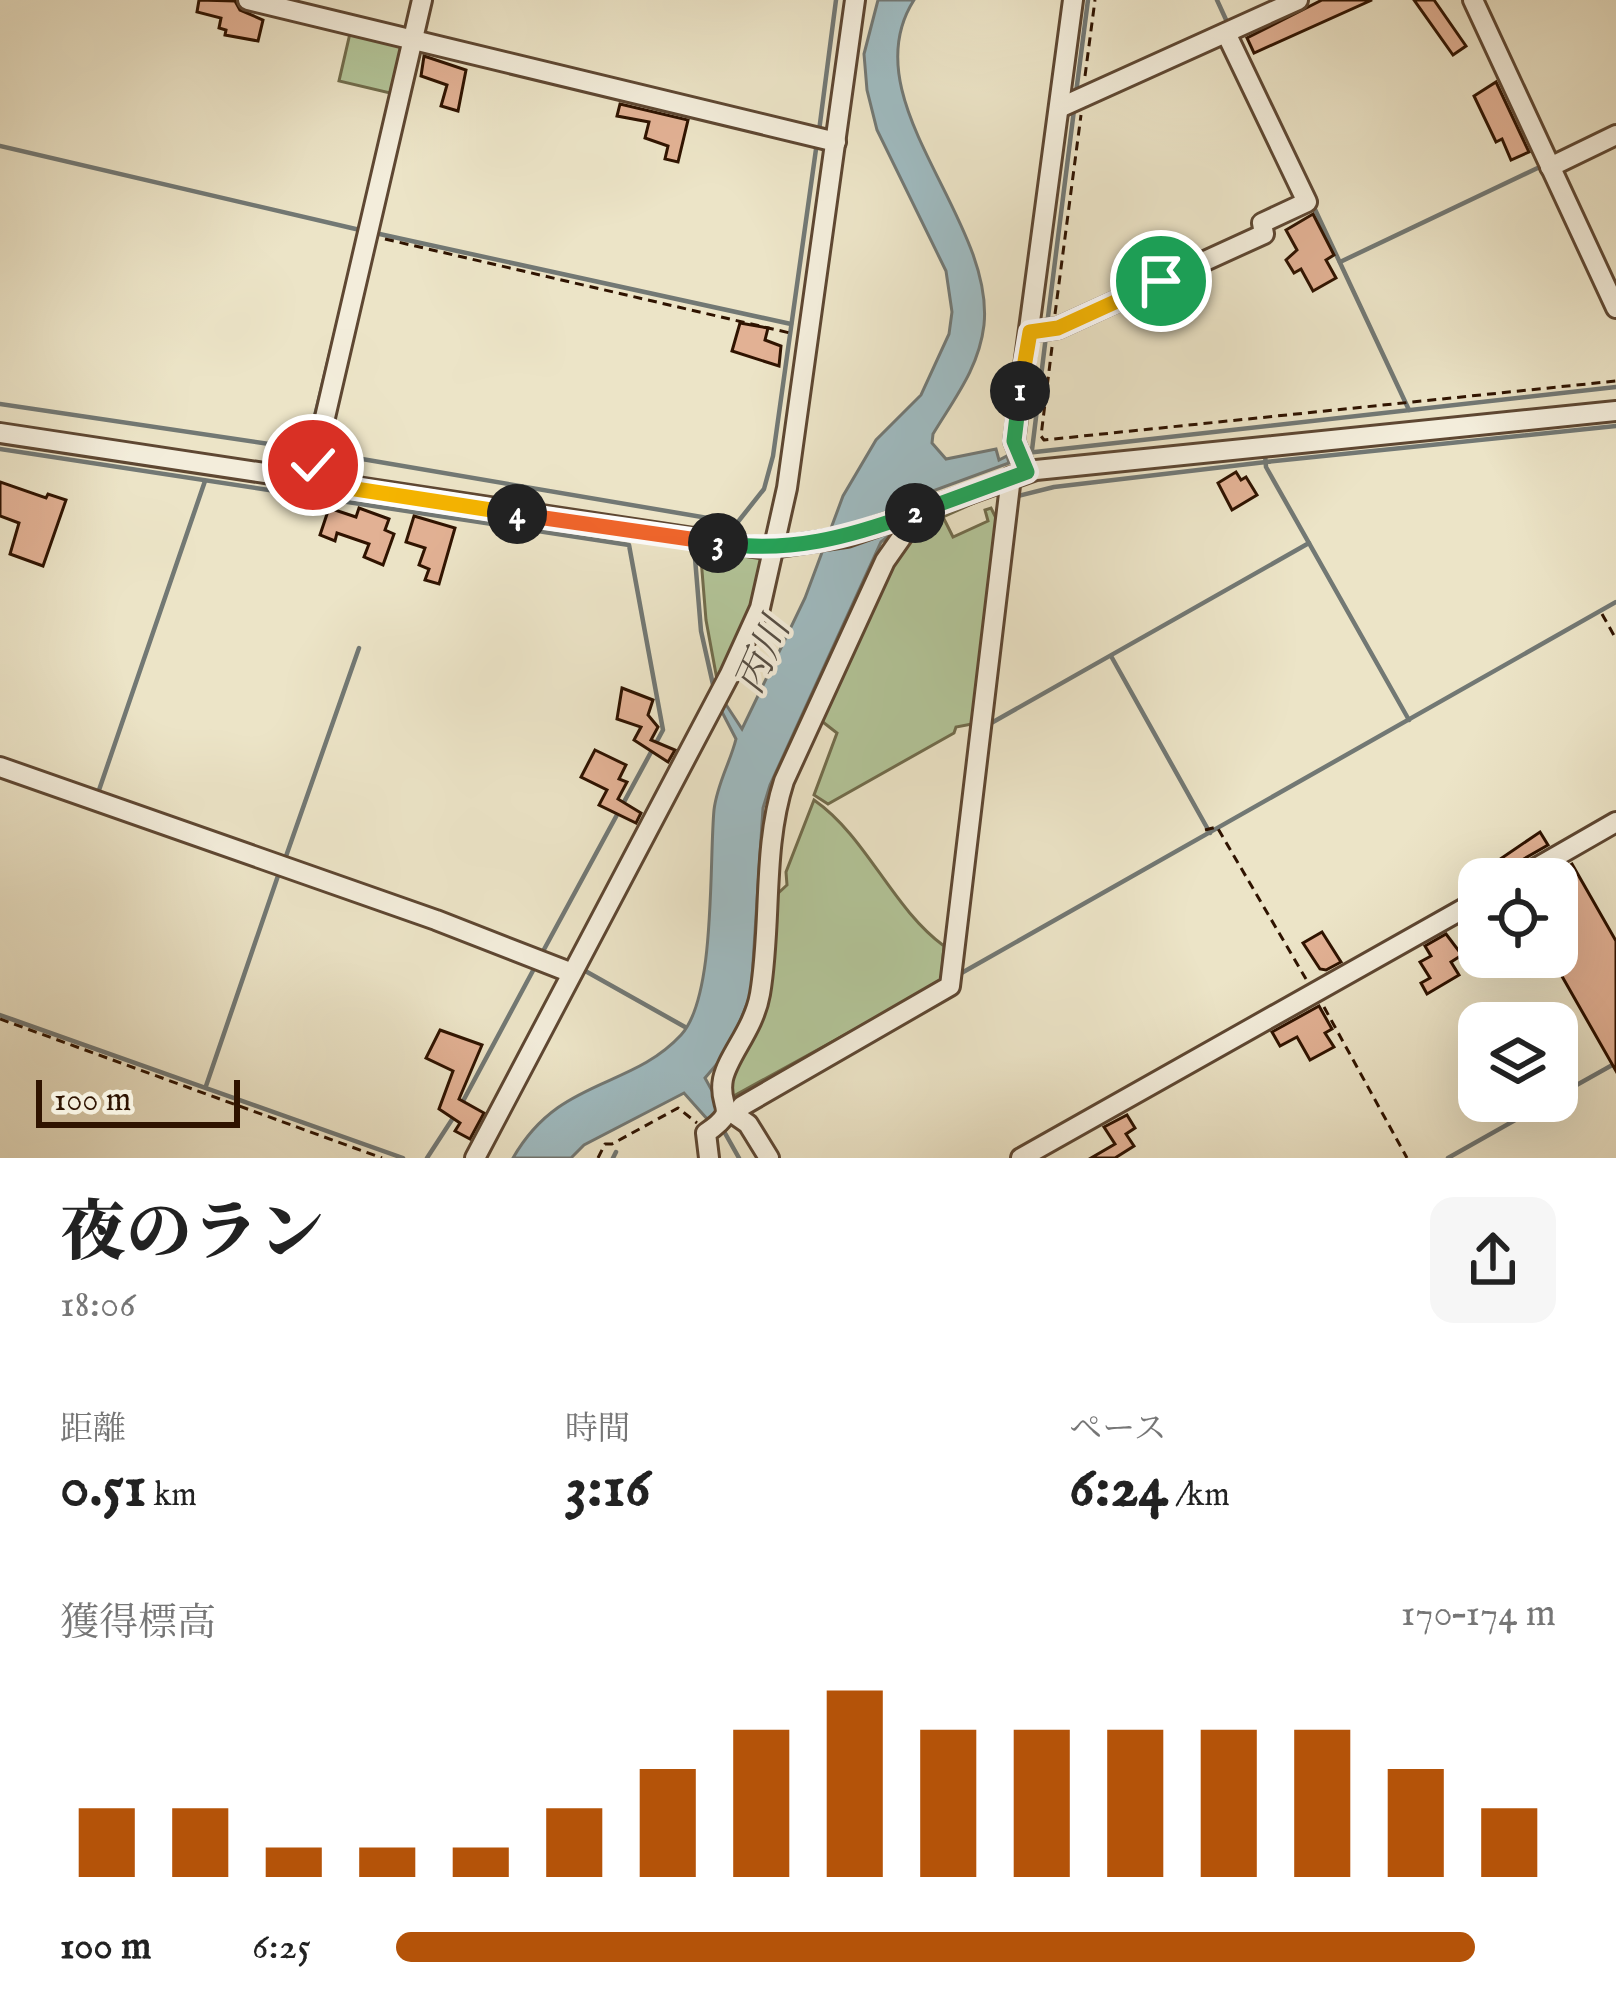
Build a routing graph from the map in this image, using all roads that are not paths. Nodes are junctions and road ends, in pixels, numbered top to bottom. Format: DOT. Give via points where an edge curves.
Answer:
graph roads {
  1 [pos="248,0"];
  2 [pos="422,0"];
  3 [pos="855,0"];
  4 [pos="1073,0"];
  5 [pos="1298,0"];
  6 [pos="1473,0"];
  7 [pos="1230,32"];
  8 [pos="410,37"];
  9 [pos="1076,99"];
  10 [pos="1616,136"];
  11 [pos="825,139"];
  12 [pos="1548,164"];
  13 [pos="1616,308"];
  14 [pos="1046,328"];
  15 [pos="1616,411"];
  16 [pos="1,440"];
  17 [pos="1016,476"];
  18 [pos="310,482"];
  19 [pos="914,513"];
  20 [pos="779,547"];
  21 [pos="0,767"];
  22 [pos="1616,823"];
  23 [pos="1554,858"];
  24 [pos="1458,911"];
  25 [pos="574,969"];
  26 [pos="728,1114"];
  27 [pos="476,1158"];
  28 [pos="709,1158"];
  29 [pos="769,1158"];
  30 [pos="1021,1158"];
  1 -- 8 [label="street"];
  2 -- 8 [label="street"];
  3 -- 11 [label="street"];
  4 -- 9 [label="street"];
  5 -- 7 [label="street"];
  6 -- 12 [label="street"];
  7 -- 9 [label="street"];
  7 -- 14 [label="street" via="1307,202 1264,234"];
  8 -- 11 [label="street"];
  8 -- 18 [label="street"];
  9 -- 14 [label="street"];
  10 -- 12 [label="street"];
  11 -- 20 [label="street"];
  12 -- 13 [label="street"];
  14 -- 17 [label="street"];
  15 -- 17 [label="street"];
  16 -- 18 [label="street"];
  17 -- 19 [label="street"];
  17 -- 26 [label="street" via="951,980"];
  18 -- 20 [label="street"];
  19 -- 20 [label="street" via="847,537"];
  19 -- 26 [label="street" via="784,781 760,997 724,1075"];
  20 -- 25 [label="street" via="752,633"];
  21 -- 25 [label="street"];
  22 -- 23 [label="street"];
  24 -- 30 [label="street"];
  25 -- 27 [label="street"];
  26 -- 28 [label="street"];
  26 -- 29 [label="street" via="748,1124"];
}
